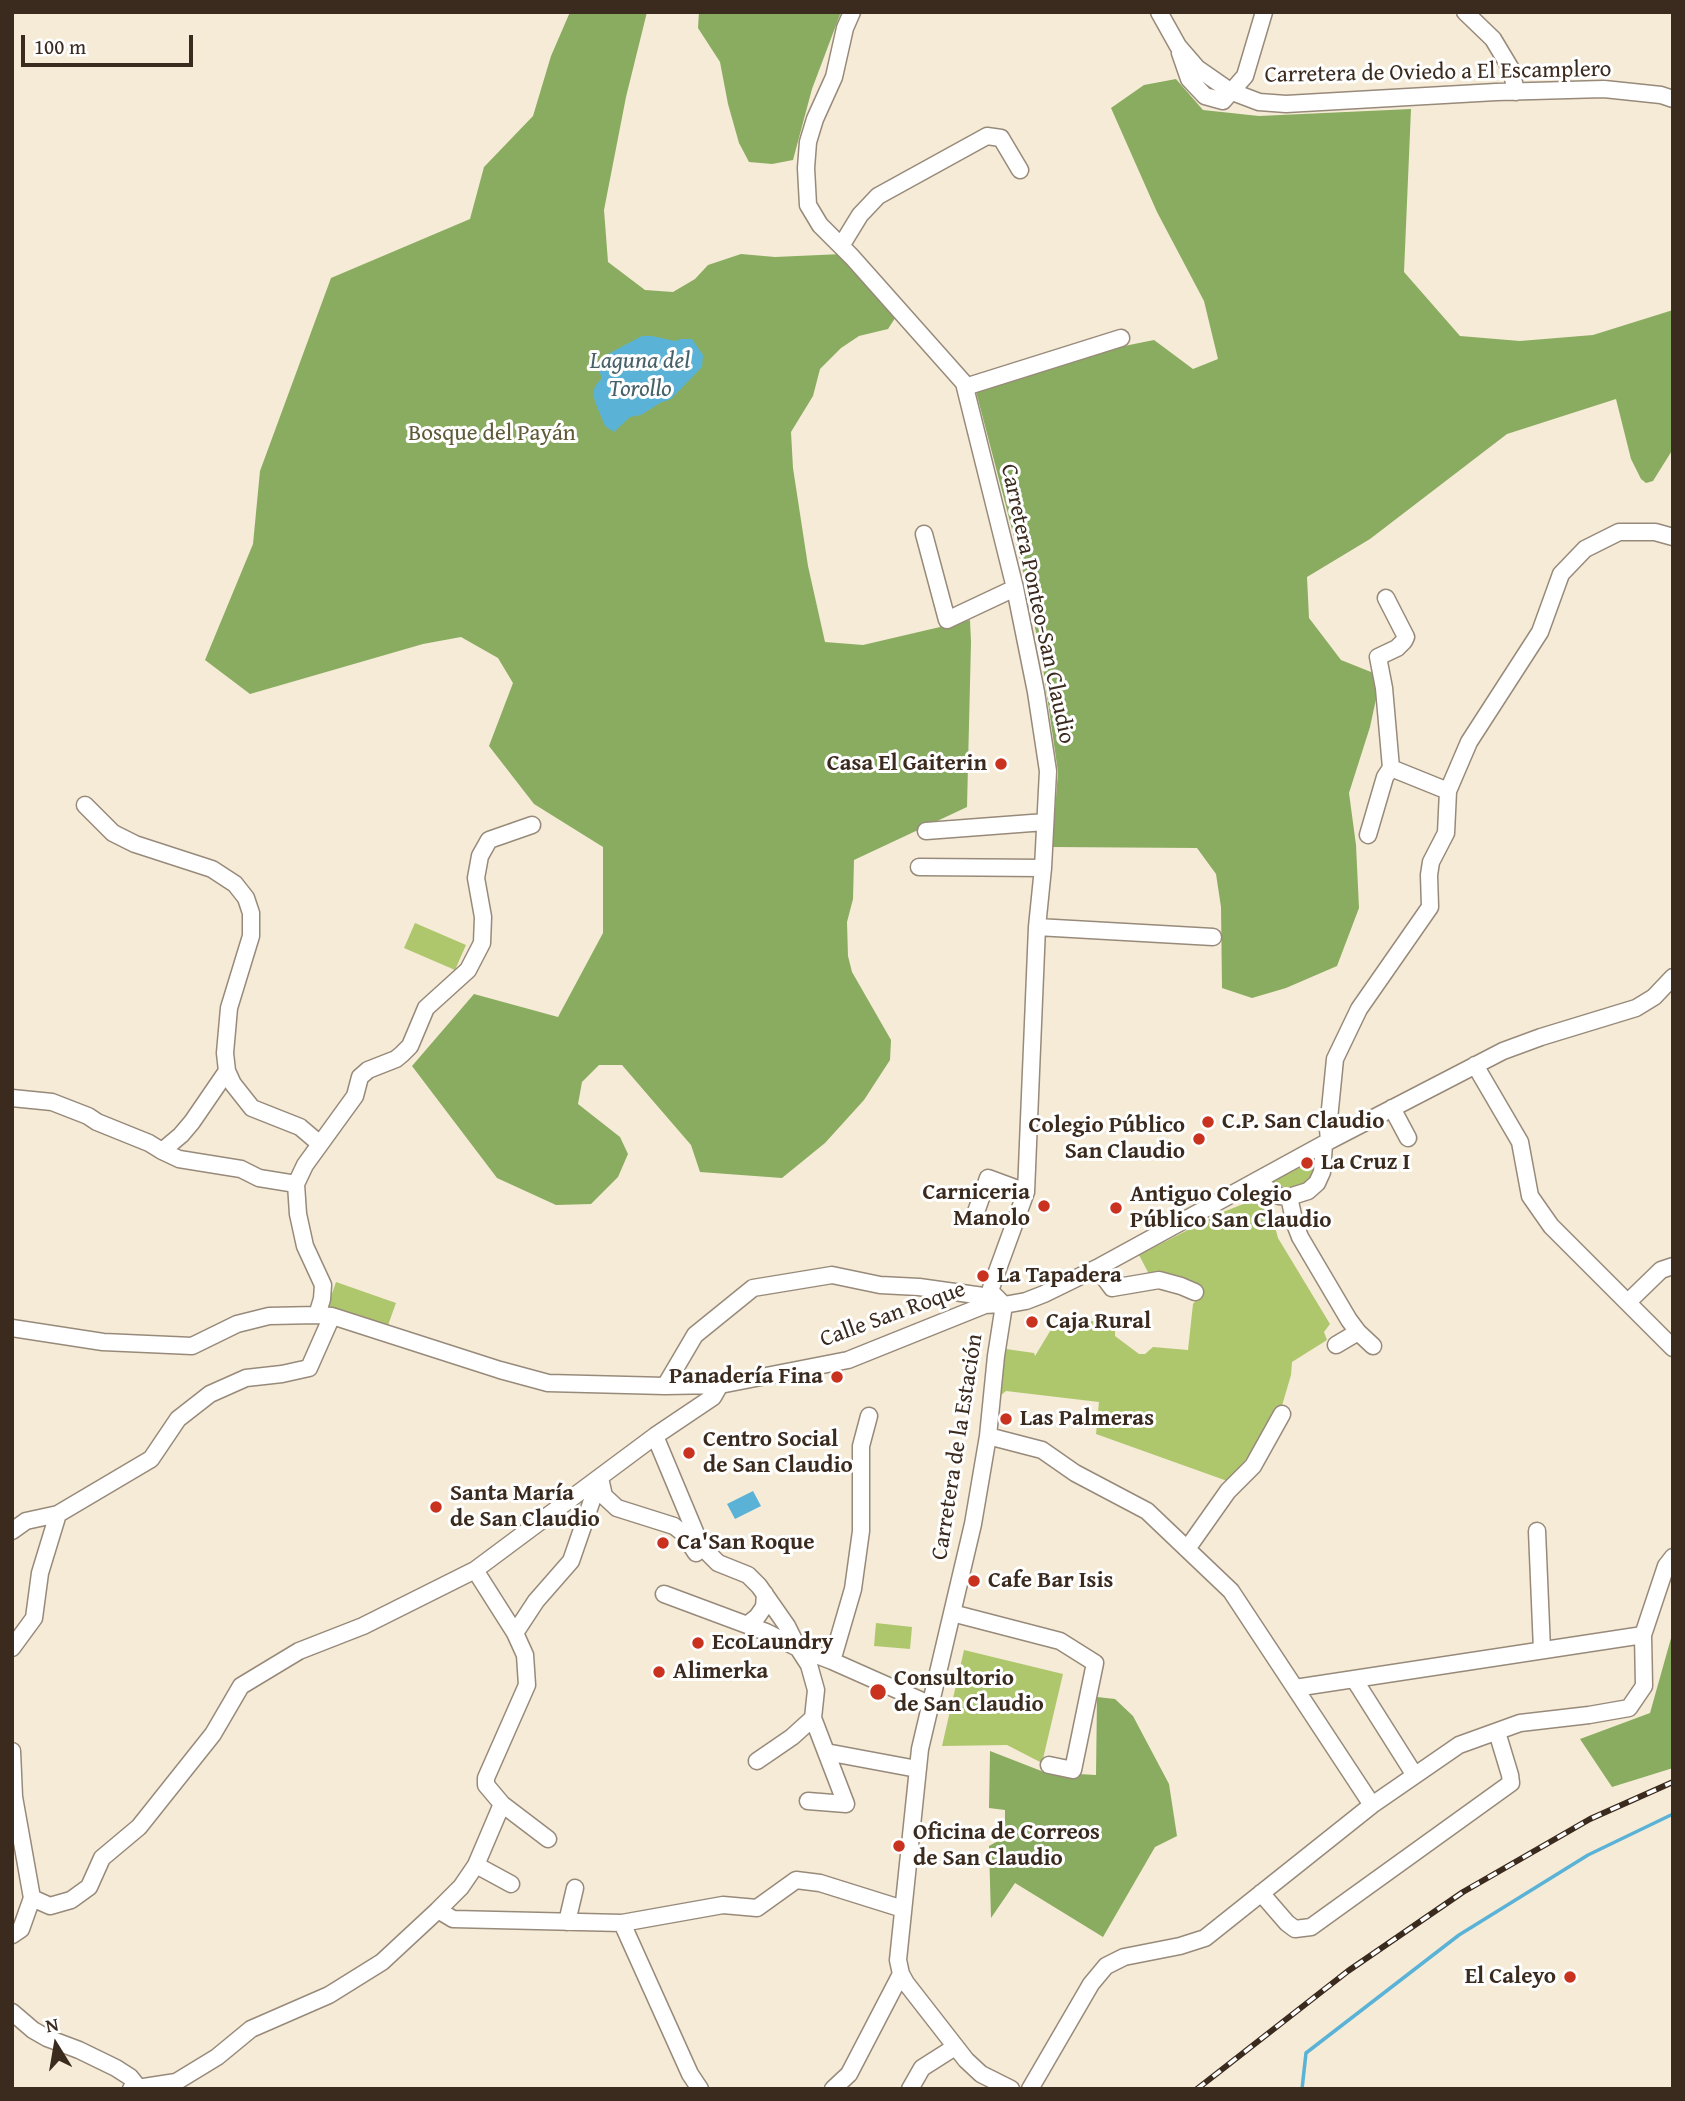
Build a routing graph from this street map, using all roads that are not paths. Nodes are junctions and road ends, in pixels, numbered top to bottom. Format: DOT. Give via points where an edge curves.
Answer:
graph roads {
  1 [pos="852,12"];
  2 [pos="1159,12"];
  3 [pos="1264,12"];
  4 [pos="1465,12"];
  5 [pos="1230,92"];
  6 [pos="1516,92"];
  7 [pos="1673,99"];
  8 [pos="1020,170"];
  9 [pos="841,246"];
  10 [pos="1121,338"];
  11 [pos="965,387"];
  12 [pos="924,534"];
  13 [pos="1673,537"];
  14 [pos="1015,588"];
  15 [pos="1387,598"];
  16 [pos="1391,768"];
  17 [pos="1448,791"];
  18 [pos="85,805"];
  19 [pos="1045,822"];
  20 [pos="532,825"];
  21 [pos="926,831"];
  22 [pos="1368,835"];
  23 [pos="919,867"];
  24 [pos="1043,868"];
  25 [pos="1037,927"];
  26 [pos="1213,937"];
  27 [pos="1673,977"];
  28 [pos="1475,1065"];
  29 [pos="227,1071"];
  30 [pos="12,1098"];
  31 [pos="1392,1108"];
  32 [pos="1408,1138"];
  33 [pos="1326,1143"];
  34 [pos="320,1144"];
  35 [pos="162,1151"];
  36 [pos="1258,1182"];
  37 [pos="296,1184"];
  38 [pos="1026,1192"];
  39 [pos="1289,1197"];
  40 [pos="976,1212"];
  41 [pos="1673,1266"];
  42 [pos="1097,1268"];
  43 [pos="1195,1292"];
  44 [pos="1628,1302"];
  45 [pos="1002,1304"];
  46 [pos="324,1315"];
  47 [pos="12,1328"];
  48 [pos="1358,1332"];
  49 [pos="1336,1345"];
  50 [pos="1373,1346"];
  51 [pos="1673,1348"];
  52 [pos="720,1385"];
  53 [pos="666,1386"];
  54 [pos="1282,1414"];
  55 [pos="869,1416"];
  56 [pos="654,1436"];
  57 [pos="988,1436"];
  58 [pos="600,1477"];
  59 [pos="58,1514"];
  60 [pos="12,1531"];
  61 [pos="1537,1531"];
  62 [pos="1187,1549"];
  63 [pos="1673,1557"];
  64 [pos="718,1563"];
  65 [pos="475,1570"];
  66 [pos="664,1594"];
  67 [pos="765,1594"];
  68 [pos="952,1613"];
  69 [pos="782,1618"];
  70 [pos="747,1625"];
  71 [pos="766,1632"];
  72 [pos="515,1633"];
  73 [pos="1643,1636"];
  74 [pos="12,1648"];
  75 [pos="798,1648"];
  76 [pos="1542,1650"];
  77 [pos="832,1661"];
  78 [pos="1354,1679"];
  79 [pos="1295,1688"];
  80 [pos="929,1704"];
  81 [pos="813,1718"];
  82 [pos="1497,1731"];
  83 [pos="12,1751"];
  84 [pos="826,1752"];
  85 [pos="757,1761"];
  86 [pos="1049,1765"];
  87 [pos="917,1769"];
  88 [pos="1414,1774"];
  89 [pos="13,1797"];
  90 [pos="808,1801"];
  91 [pos="502,1804"];
  92 [pos="1371,1805"];
  93 [pos="548,1839"];
  94 [pos="476,1865"];
  95 [pos="511,1884"];
  96 [pos="575,1888"];
  97 [pos="1261,1893"];
  98 [pos="32,1898"];
  99 [pos="902,1909"];
  100 [pos="438,1910"];
  101 [pos="567,1922"];
  102 [pos="622,1923"];
  103 [pos="17,1932"];
  104 [pos="12,1947"];
  105 [pos="901,1974"];
  106 [pos="12,2012"];
  107 [pos="955,2047"];
  108 [pos="135,2088"];
  109 [pos="700,2089"];
  110 [pos="833,2089"];
  111 [pos="910,2089"];
  112 [pos="1011,2089"];
  113 [pos="1030,2089"];
  1 -- 9 [label="street, Carretera Ponteo-San Claudio" via="834,77 808,142 806,168 808,205"];
  2 -- 5 [label="street, Carretera de Oviedo a El Escamplero" via="1196,68"];
  3 -- 5 [label="street" via="1245,76"];
  4 -- 6 [label="street" via="1493,39 1511,69"];
  5 -- 6 [label="street, Carretera de Oviedo a El Escamplero" via="1259,102 1286,104"];
  6 -- 7 [label="street, Carretera de Oviedo a El Escamplero" via="1604,89"];
  8 -- 9 [label="street" via="1001,138 987,136 878,196"];
  9 -- 11 [label="street, Carretera Ponteo-San Claudio"];
  10 -- 11 [label="street"];
  11 -- 14 [label="street, Carretera Ponteo-San Claudio"];
  12 -- 14 [label="street" via="947,620"];
  13 -- 17 [label="street" via="1654,532 1619,533 1585,549 1562,574 1539,632 1469,742"];
  14 -- 19 [label="street, Carretera Ponteo-San Claudio" via="1048,771"];
  15 -- 16 [label="street" via="1406,637 1397,649 1378,657"];
  16 -- 17 [label="street"];
  16 -- 22 [label="street"];
  17 -- 33 [label="street" via="1446,833 1429,875 1430,907 1359,1009 1335,1059"];
  18 -- 29 [label="street" via="113,833 212,869 235,884 246,898 251,936 229,1008"];
  19 -- 21 [label="street"];
  19 -- 24 [label="street, Carretera Ponteo-San Claudio"];
  20 -- 34 [label="street" via="489,840 476,878 482,943 468,970 426,1007 402,1054 360,1077 355,1096"];
  23 -- 24 [label="street"];
  24 -- 25 [label="street, Carretera Ponteo-San Claudio"];
  25 -- 26 [label="street"];
  25 -- 38 [label="street, Carretera Ponteo-San Claudio"];
  27 -- 28 [label="street, Calle San Roque" via="1636,1008 1541,1037"];
  28 -- 31 [label="street, Calle San Roque"];
  28 -- 44 [label="street" via="1520,1142 1530,1196 1551,1226"];
  29 -- 34 [label="street" via="252,1108 300,1127"];
  29 -- 35 [label="street" via="192,1122"];
  30 -- 35 [label="street" via="52,1102"];
  31 -- 32 [label="street"];
  31 -- 33 [label="street, Calle San Roque"];
  33 -- 36 [label="street, Calle San Roque"];
  33 -- 39 [label="street" via="1317,1183"];
  34 -- 37 [label="street"];
  35 -- 37 [label="street" via="178,1159"];
  36 -- 39 [label="street"];
  36 -- 42 [label="street, Calle San Roque"];
  37 -- 46 [label="street" via="305,1246 323,1285"];
  38 -- 40 [label="street" via="988,1178"];
  38 -- 45 [label="street, Carretera Ponteo-San Claudio" via="991,1288"];
  39 -- 48 [label="street" via="1300,1237"];
  41 -- 44 [label="street" via="1661,1270"];
  42 -- 43 [label="street" via="1112,1288 1159,1280"];
  42 -- 45 [label="street, Calle San Roque" via="1026,1301"];
  44 -- 51 [label="street"];
  45 -- 52 [label="street, Calle San Roque" via="985,1305 848,1360"];
  45 -- 53 [label="street" via="983,1296 832,1275 752,1289 695,1335"];
  45 -- 57 [label="street, Carretera de la Estación"];
  46 -- 47 [label="street, Calle San Roque" via="270,1316 237,1324 192,1346 103,1342"];
  46 -- 53 [label="street, Calle San Roque" via="548,1383"];
  46 -- 59 [label="street" via="309,1368 246,1378 210,1394 178,1419 151,1459"];
  48 -- 49 [label="street"];
  48 -- 50 [label="street"];
  52 -- 53 [label="street, Calle San Roque"];
  52 -- 56 [label="street" via="713,1397"];
  54 -- 62 [label="street" via="1253,1466 1228,1491"];
  55 -- 77 [label="street" via="861,1446 861,1531 853,1589"];
  56 -- 58 [label="street"];
  56 -- 64 [label="street" via="701,1546"];
  57 -- 62 [label="street" via="1042,1450 1147,1511"];
  57 -- 68 [label="street, Carretera de la Estación"];
  58 -- 64 [label="street" via="604,1496 617,1508 674,1527 694,1552"];
  58 -- 65 [label="street"];
  58 -- 72 [label="street" via="571,1561"];
  59 -- 60 [label="street" via="26,1521"];
  59 -- 74 [label="street" via="40,1573 34,1618"];
  61 -- 76 [label="street"];
  62 -- 79 [label="street" via="1231,1591"];
  63 -- 73 [label="street"];
  64 -- 67 [label="street" via="748,1574"];
  65 -- 72 [label="street"];
  65 -- 98 [label="street" via="362,1626 299,1651 241,1686 213,1734 139,1827 102,1858 89,1887 71,1900 50,1906"];
  66 -- 70 [label="street"];
  67 -- 69 [label="street"];
  67 -- 70 [label="street" via="764,1607"];
  67 -- 71 [label="street" via="771,1617"];
  68 -- 80 [label="street, Carretera de la Estación"];
  68 -- 86 [label="street" via="1060,1642 1095,1663 1073,1770"];
  69 -- 71 [label="street"];
  69 -- 75 [label="street"];
  70 -- 71 [label="street"];
  71 -- 75 [label="street"];
  72 -- 91 [label="street" via="526,1655 527,1685 486,1778 486,1785"];
  73 -- 76 [label="street"];
  73 -- 82 [label="street" via="1644,1686 1629,1708 1520,1723"];
  75 -- 77 [label="street"];
  75 -- 81 [label="street" via="810,1665 816,1690"];
  76 -- 78 [label="street"];
  77 -- 80 [label="street"];
  78 -- 79 [label="street"];
  78 -- 88 [label="street"];
  79 -- 92 [label="street"];
  80 -- 87 [label="street, Carretera de la Estación"];
  81 -- 84 [label="street"];
  81 -- 85 [label="street"];
  82 -- 88 [label="street" via="1459,1745"];
  82 -- 97 [label="street" via="1511,1783 1311,1927 1295,1929"];
  83 -- 89 [label="street"];
  84 -- 87 [label="street"];
  84 -- 90 [label="street" via="846,1804"];
  87 -- 99 [label="street, Carretera de la Estación"];
  88 -- 92 [label="street"];
  89 -- 98 [label="street"];
  91 -- 93 [label="street"];
  91 -- 94 [label="street"];
  92 -- 97 [label="street"];
  94 -- 95 [label="street"];
  94 -- 100 [label="street"];
  96 -- 101 [label="street"];
  97 -- 113 [label="street" via="1205,1938 1124,1956 1106,1966"];
  98 -- 103 [label="street"];
  99 -- 102 [label="street" via="796,1880 757,1908 723,1905"];
  99 -- 105 [label="street, Carretera de la Estación"];
  100 -- 101 [label="street" via="453,1919"];
  100 -- 108 [label="street" via="382,1962 329,1995 251,2029 176,2082"];
  101 -- 102 [label="street"];
  102 -- 109 [label="street"];
  103 -- 104 [label="street"];
  105 -- 107 [label="street"];
  105 -- 110 [label="street" via="849,2074"];
  106 -- 108 [label="street" via="47,2038 116,2068 130,2077"];
  107 -- 111 [label="street" via="922,2067"];
  107 -- 112 [label="street" via="973,2068"];
}
